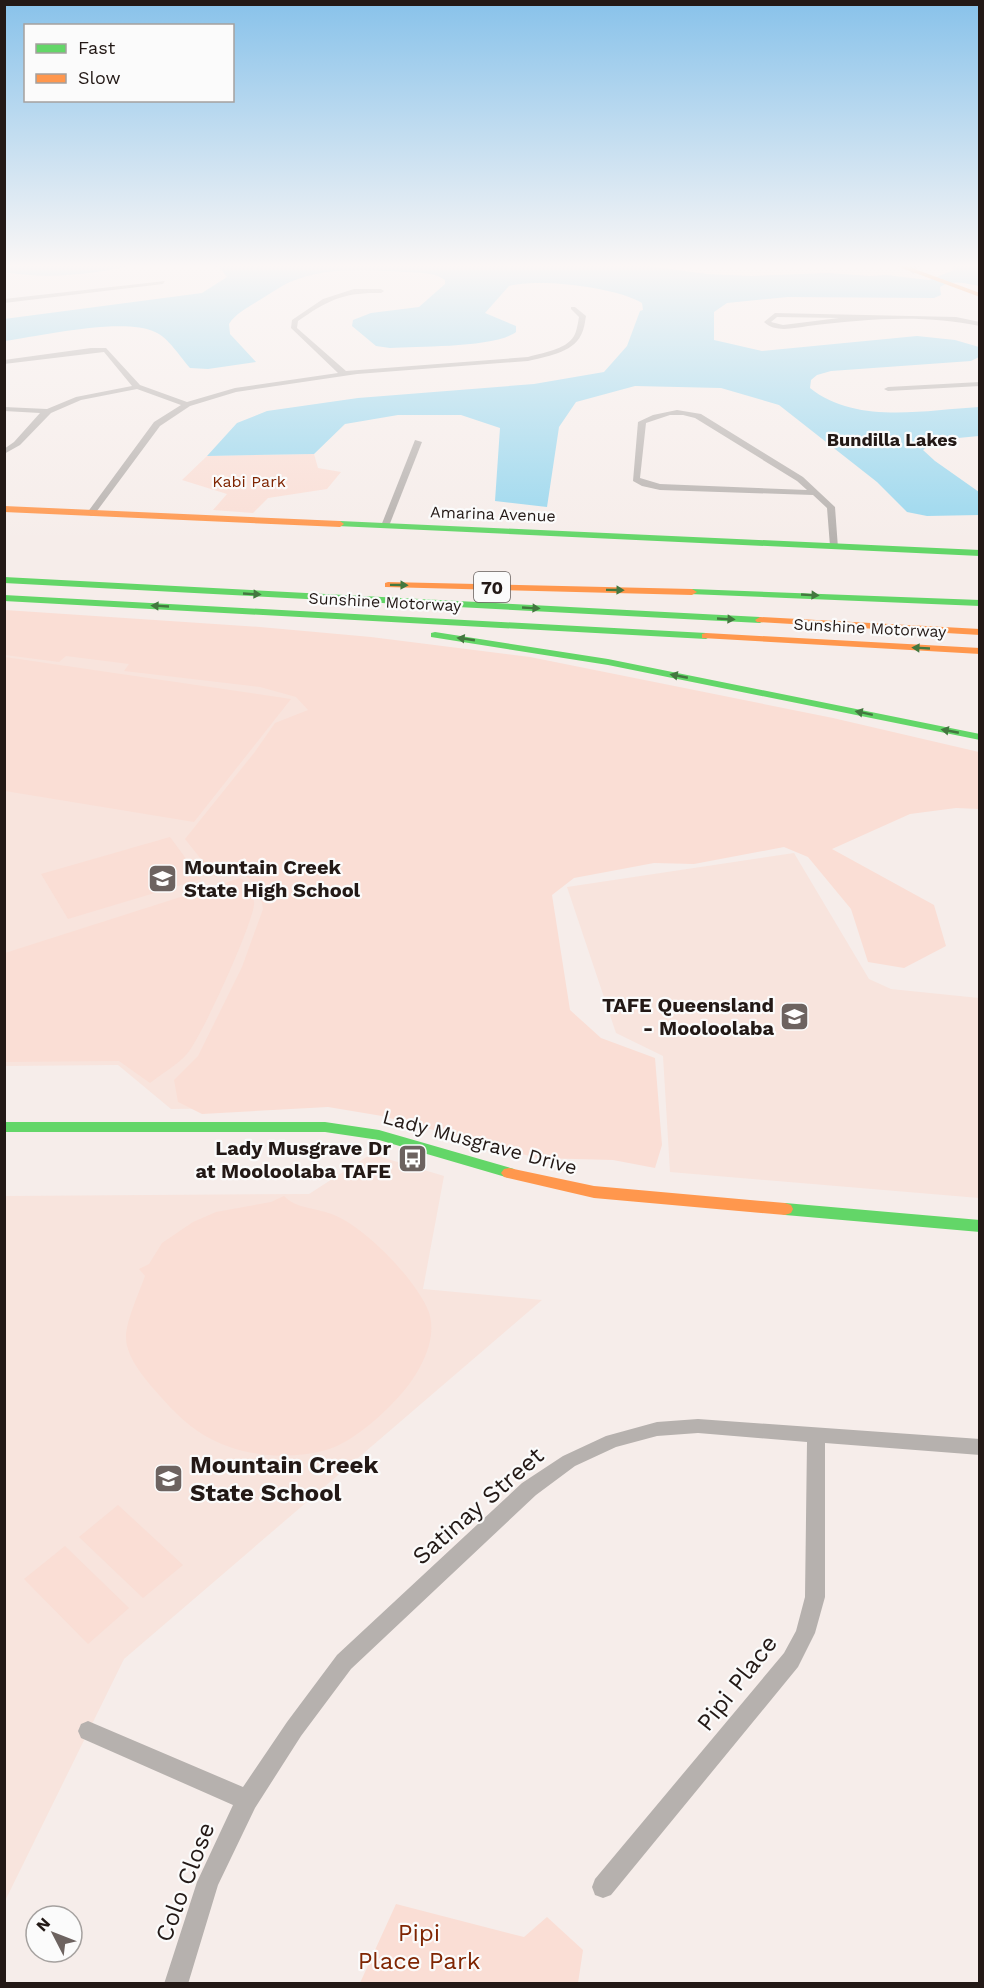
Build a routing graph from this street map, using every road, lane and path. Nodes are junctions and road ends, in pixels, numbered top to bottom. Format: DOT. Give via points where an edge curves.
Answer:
graph roads {
  1 [pos="47,357"];
  2 [pos="112,357"];
  3 [pos="325,357"];
  4 [pos="533,357"];
  5 [pos="8,363"];
  6 [pos="344,374"];
  7 [pos="980,384"];
  8 [pos="137,387"];
  9 [pos="888,389"];
  10 [pos="187,404"];
  11 [pos="4,409"];
  12 [pos="47,411"];
  13 [pos="418,442"];
  14 [pos="4,452"];
  15 [pos="815,493"];
  16 [pos="4,509"];
  17 [pos="91,513"];
  18 [pos="385,526"];
  19 [pos="835,546"];
  20 [pos="980,553"];
  21 [pos="5,580"];
  22 [pos="347,584"];
  23 [pos="370,585"];
  24 [pos="4,598"];
  25 [pos="980,603"];
  26 [pos="218,610"];
  27 [pos="980,632"];
  28 [pos="980,651"];
  29 [pos="980,737"];
  30 [pos="4,1127"];
  31 [pos="980,1226"];
  32 [pos="816,1437"];
  33 [pos="980,1447"];
  34 [pos="88,1731"];
  35 [pos="247,1800"];
  36 [pos="603,1887"];
  37 [pos="176,1983"];
  1 -- 5 [label="street"];
  2 -- 8 [label="street"];
  3 -- 6 [label="street"];
  4 -- 6 [label="street"];
  6 -- 10 [label="street" via="236,390"];
  7 -- 9 [label="street"];
  8 -- 10 [label="street"];
  8 -- 12 [label="street" via="81,398"];
  10 -- 17 [label="street" via="157,424"];
  11 -- 12 [label="street"];
  12 -- 14 [label="street" via="14,447"];
  13 -- 18 [label="street"];
  15 -- 15 [label="street" via="660,487 645,483 636,479 642,422 673,411 698,416 800,479"];
  15 -- 19 [label="street" via="831,507"];
  16 -- 17 [label="main road, Amarina Avenue"];
  17 -- 18 [label="main road, Amarina Avenue"];
  18 -- 19 [label="main road, Amarina Avenue"];
  19 -- 20 [label="main road, Amarina Avenue"];
  21 -- 22 [label="main road" via="26,577"];
  21 -- 27 [label="main road, Sunshine Motorway, one-way"];
  23 -- 25 [label="main road, 70, one-way"];
  26 -- 24 [label="main road, Sunshine Motorway, one-way"];
  28 -- 26 [label="main road, Sunshine Motorway, one-way"];
  29 -- 26 [label="main road, one-way" via="556,653"];
  30 -- 31 [label="main road, Lady Musgrave Drive" via="325,1127 379,1135 525,1178 594,1192"];
  32 -- 33 [label="street, Satinay Street"];
  32 -- 35 [label="street, Satinay Street" via="698,1426 657,1429 612,1441 568,1461 530,1489 344,1662"];
  32 -- 36 [label="street, Pipi Place" via="815,1597 805,1633 791,1660"];
  34 -- 35 [label="street"];
  35 -- 37 [label="street, Colo Close" via="208,1882"];
}
